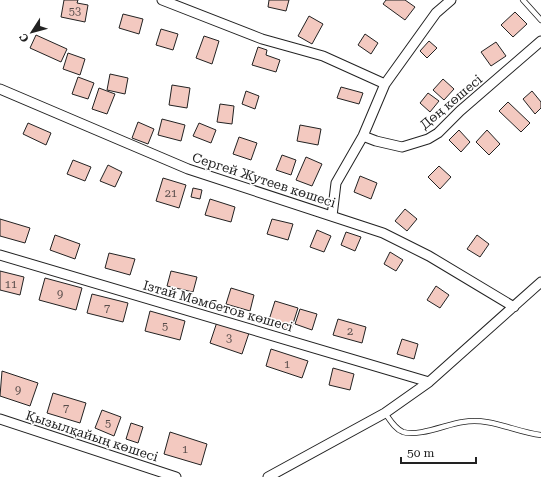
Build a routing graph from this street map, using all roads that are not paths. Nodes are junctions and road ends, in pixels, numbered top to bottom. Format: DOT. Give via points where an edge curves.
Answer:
graph roads {
  1 [pos="164,0"];
  2 [pos="451,0"];
  3 [pos="524,0"];
  4 [pos="541,20"];
  5 [pos="541,42"];
  6 [pos="385,84"];
  7 [pos="0,89"];
  8 [pos="363,136"];
  9 [pos="332,216"];
  10 [pos="0,255"];
  11 [pos="541,282"];
  12 [pos="514,307"];
  13 [pos="429,382"];
  14 [pos="385,413"];
  15 [pos="0,419"];
  16 [pos="541,435"];
  17 [pos="176,477"];
  18 [pos="268,477"];
  1 -- 6 [label="street" via="262,39 323,56"];
  2 -- 6 [label="street" via="436,13"];
  3 -- 4 [label="lane"];
  5 -- 8 [label="street, Дөң көшесі" via="428,140 402,147 376,142"];
  6 -- 8 [label="street"];
  7 -- 9 [label="street, Сергей Жутеев көшесі" via="188,169"];
  8 -- 9 [label="street" via="336,183"];
  9 -- 12 [label="street, Сергей Жутеев көшесі" via="382,233 428,256"];
  10 -- 13 [label="street, Ізтай Мәмбетов көшесі"];
  11 -- 12 [label="street"];
  12 -- 13 [label="street"];
  13 -- 14 [label="street"];
  14 -- 16 [label="lane" via="396,429 405,433 430,431 464,421 490,422"];
  14 -- 18 [label="street"];
  15 -- 17 [label="street, Қызылқайың көшесі"];
}
